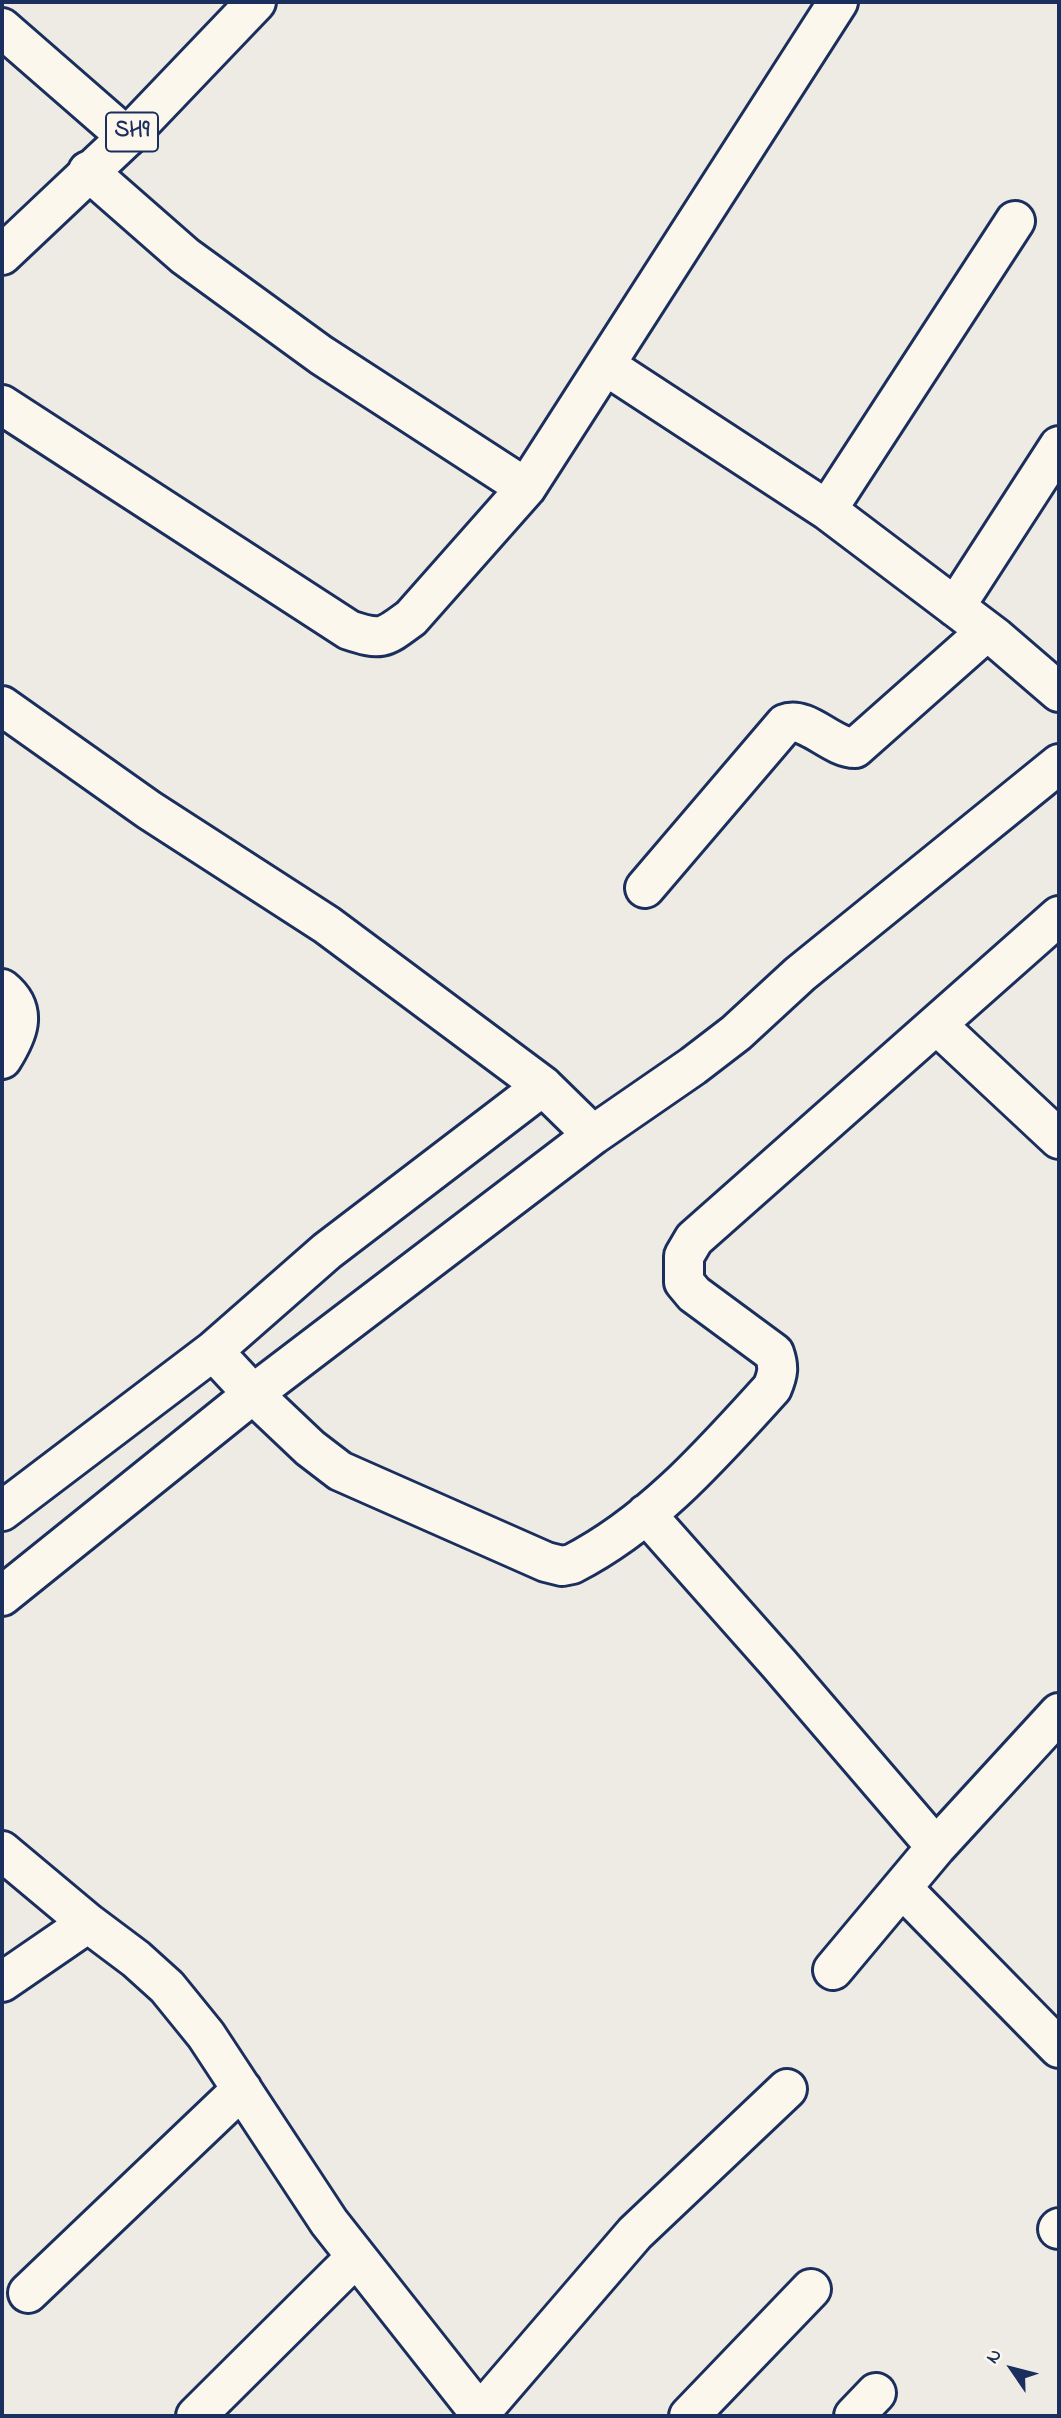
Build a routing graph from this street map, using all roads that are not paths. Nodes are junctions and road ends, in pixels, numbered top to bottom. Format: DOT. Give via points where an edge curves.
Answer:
graph roads {
  1 [pos="256,2"];
  2 [pos="838,2"];
  3 [pos="2,28"];
  4 [pos="127,137"];
  5 [pos="88,172"];
  6 [pos="1015,221"];
  7 [pos="2,255"];
  8 [pos="605,365"];
  9 [pos="2,405"];
  10 [pos="1059,446"];
  11 [pos="526,488"];
  12 [pos="827,510"];
  13 [pos="956,607"];
  14 [pos="987,631"];
  15 [pos="1059,692"];
  16 [pos="2,706"];
  17 [pos="1059,764"];
  18 [pos="645,888"];
  19 [pos="1059,916"];
  20 [pos="2,989"];
  21 [pos="937,1025"];
  22 [pos="2,1059"];
  23 [pos="568,1110"];
  24 [pos="1059,1139"];
  25 [pos="233,1373"];
  26 [pos="2,1511"];
  27 [pos="646,1514"];
  28 [pos="2,1596"];
  29 [pos="1059,1713"];
  30 [pos="936,1847"];
  31 [pos="2,1851"];
  32 [pos="902,1888"];
  33 [pos="88,1923"];
  34 [pos="833,1970"];
  35 [pos="2,1982"];
  36 [pos="1059,2048"];
  37 [pos="242,2089"];
  38 [pos="787,2089"];
  39 [pos="356,2257"];
  40 [pos="811,2289"];
  41 [pos="28,2293"];
  42 [pos="481,2415"];
  43 [pos="196,2416"];
  44 [pos="689,2416"];
  1 -- 4 [label="street, SH9"];
  2 -- 8 [label="street"];
  3 -- 4 [label="street"];
  4 -- 5 [label="street, SH9"];
  5 -- 7 [label="street, SH9"];
  5 -- 11 [label="street" via="185,256 321,355"];
  6 -- 12 [label="street"];
  8 -- 11 [label="street"];
  8 -- 12 [label="street"];
  9 -- 11 [label="street" via="349,631 372,638 389,635 411,618"];
  10 -- 13 [label="street"];
  12 -- 13 [label="street"];
  13 -- 14 [label="street"];
  14 -- 15 [label="street"];
  14 -- 18 [label="street" via="856,748 842,746 797,722 785,724"];
  16 -- 23 [label="street" via="149,810 327,925"];
  17 -- 23 [label="street" via="693,1066"];
  19 -- 21 [label="street"];
  20 -- 22 [label="street" via="17,1009 20,1023"];
  21 -- 24 [label="street"];
  21 -- 27 [label="street" via="694,1239 684,1256 684,1282 774,1353 778,1375 772,1388 698,1469"];
  23 -- 25 [label="street"];
  23 -- 25 [label="street" via="327,1251"];
  25 -- 26 [label="street"];
  25 -- 27 [label="street" via="340,1471 546,1562 572,1564"];
  25 -- 28 [label="street"];
  27 -- 30 [label="street"];
  29 -- 30 [label="street"];
  30 -- 32 [label="street"];
  31 -- 33 [label="street"];
  32 -- 34 [label="street"];
  32 -- 36 [label="street"];
  33 -- 35 [label="street"];
  33 -- 37 [label="street" via="167,1987"];
  37 -- 39 [label="street"];
  37 -- 41 [label="street"];
  38 -- 42 [label="street" via="635,2233"];
  39 -- 42 [label="street"];
  39 -- 43 [label="street"];
  40 -- 44 [label="street"];
}
